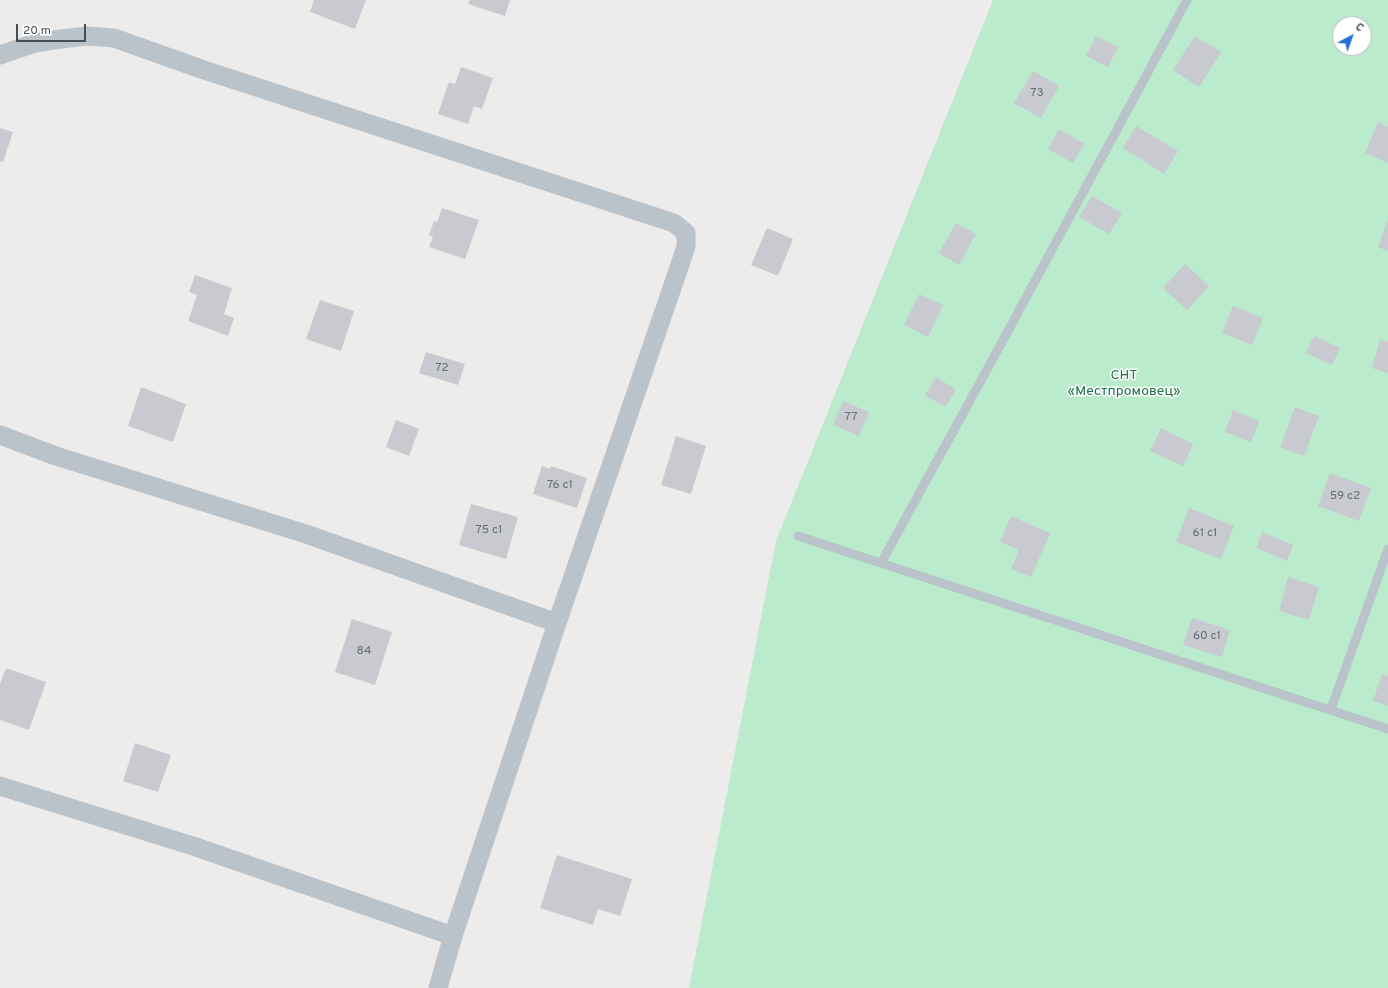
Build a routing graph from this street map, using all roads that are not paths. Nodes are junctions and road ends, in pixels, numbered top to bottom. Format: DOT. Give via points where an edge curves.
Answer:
graph roads {
  1 [pos="1187,0"];
  2 [pos="0,55"];
  3 [pos="0,435"];
  4 [pos="798,536"];
  5 [pos="1388,549"];
  6 [pos="881,563"];
  7 [pos="557,623"];
  8 [pos="1331,709"];
  9 [pos="1388,729"];
  10 [pos="0,786"];
  11 [pos="453,936"];
  12 [pos="438,988"];
  1 -- 6 [label="lane"];
  2 -- 7 [label="street" via="35,43 61,39 87,36 114,38 204,70 674,223 686,232 686,248 682,261"];
  3 -- 7 [label="street" via="56,456 306,534"];
  4 -- 6 [label="lane"];
  5 -- 8 [label="lane"];
  6 -- 8 [label="lane"];
  7 -- 11 [label="street"];
  8 -- 9 [label="lane"];
  10 -- 11 [label="street" via="193,846"];
  11 -- 12 [label="street"];
}
